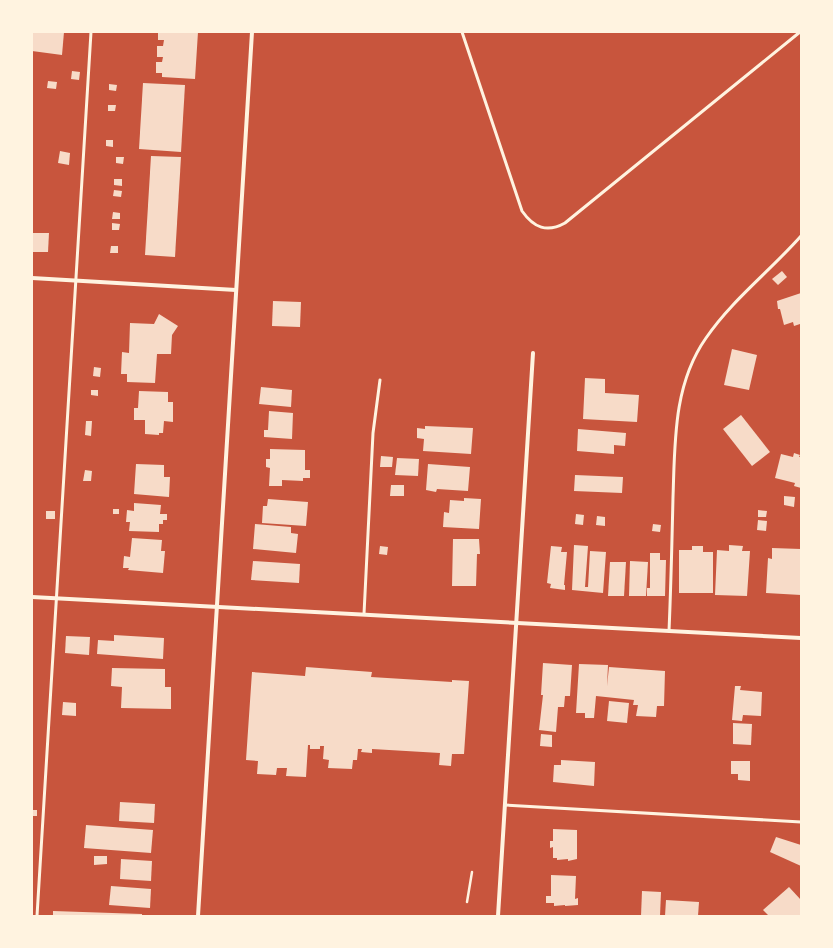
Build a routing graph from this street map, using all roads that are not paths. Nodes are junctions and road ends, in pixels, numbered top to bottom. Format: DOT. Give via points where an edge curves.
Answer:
graph roads {
  1 [pos="91,32"];
  2 [pos="252,32"];
  3 [pos="462,32"];
  4 [pos="800,32"];
  5 [pos="801,236"];
  6 [pos="32,278"];
  7 [pos="75,281"];
  8 [pos="236,290"];
  9 [pos="533,353"];
  10 [pos="380,380"];
  11 [pos="32,597"];
  12 [pos="56,598"];
  13 [pos="216,606"];
  14 [pos="364,614"];
  15 [pos="516,622"];
  16 [pos="669,631"];
  17 [pos="801,638"];
  18 [pos="505,805"];
  19 [pos="801,822"];
  20 [pos="37,916"];
  21 [pos="198,916"];
  22 [pos="498,916"];
  1 -- 7 [label="lane"];
  2 -- 8 [label="street"];
  3 -- 4 [label="lane" via="522,211 529,221 546,229 556,228 565,222"];
  5 -- 16 [label="lane" via="727,310 705,340 687,374 679,402 675,442"];
  6 -- 7 [label="street"];
  7 -- 8 [label="street"];
  7 -- 12 [label="lane"];
  8 -- 13 [label="street"];
  9 -- 15 [label="street"];
  10 -- 14 [label="lane" via="373,433"];
  11 -- 12 [label="street"];
  12 -- 13 [label="street"];
  12 -- 20 [label="lane"];
  13 -- 14 [label="street"];
  13 -- 21 [label="street"];
  14 -- 15 [label="street"];
  15 -- 16 [label="street"];
  15 -- 18 [label="street"];
  16 -- 17 [label="street"];
  18 -- 19 [label="lane"];
  18 -- 22 [label="street"];
}
